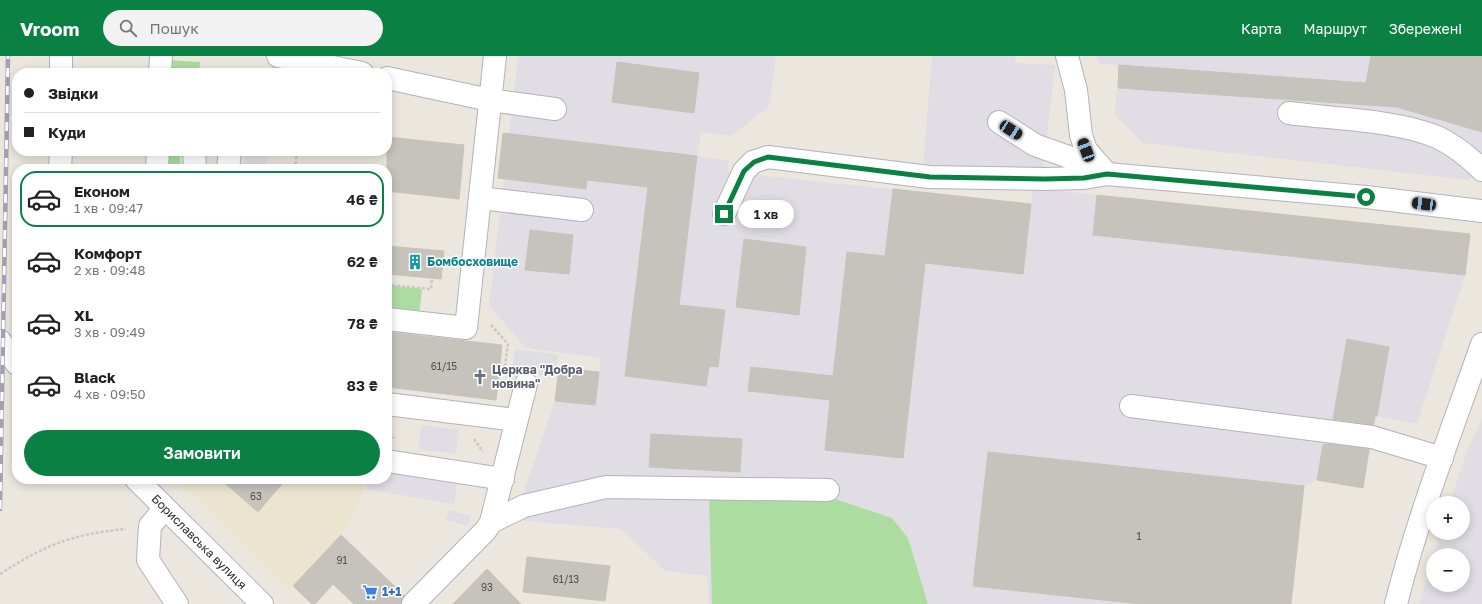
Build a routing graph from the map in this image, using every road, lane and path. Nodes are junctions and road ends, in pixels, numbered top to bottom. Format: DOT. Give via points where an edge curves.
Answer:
graph roads {
  1 [pos="61,56"];
  2 [pos="161,56"];
  3 [pos="278,56"];
  4 [pos="495,56"];
  5 [pos="1067,56"];
  6 [pos="61,68"];
  7 [pos="160,68"];
  8 [pos="337,68"];
  9 [pos="392,79"];
  10 [pos="490,100"];
  11 [pos="555,109"];
  12 [pos="1289,113"];
  13 [pos="999,122"];
  14 [pos="1482,170"];
  15 [pos="1107,174"];
  16 [pos="480,198"];
  17 [pos="582,210"];
  18 [pos="1482,211"];
  19 [pos="724,214"];
  20 [pos="432,280"];
  21 [pos="392,285"];
  22 [pos="469,299"];
  23 [pos="392,320"];
  24 [pos="0,341"];
  25 [pos="1482,344"];
  26 [pos="12,357"];
  27 [pos="504,373"];
  28 [pos="526,384"];
  29 [pos="392,405"];
  30 [pos="1131,406"];
  31 [pos="455,412"];
  32 [pos="516,420"];
  33 [pos="1442,458"];
  34 [pos="392,462"];
  35 [pos="503,480"];
  36 [pos="141,484"];
  37 [pos="828,490"];
  38 [pos="164,509"];
  39 [pos="491,522"];
  40 [pos="150,526"];
  41 [pos="0,574"];
  42 [pos="177,604"];
  43 [pos="262,604"];
  44 [pos="413,604"];
  45 [pos="1396,604"];
  1 -- 6 [label="street"];
  2 -- 7 [label="street"];
  3 -- 8 [label="street"];
  4 -- 10 [label="street"];
  5 -- 15 [label="street" via="1076,90 1081,134 1086,150"];
  9 -- 10 [label="street"];
  10 -- 11 [label="street"];
  10 -- 16 [label="street"];
  12 -- 14 [label="street" via="1414,129 1456,148"];
  13 -- 15 [label="street" via="1035,145"];
  15 -- 18 [label="street" via="1366,197"];
  15 -- 19 [label="street" via="1084,178 1045,179 930,177 768,157 754,162 744,171"];
  16 -- 17 [label="street"];
  16 -- 22 [label="street"];
  20 -- 21 [label="path" via="431,289"];
  22 -- 23 [label="street" via="466,328"];
  22 -- 27 [label="path" via="508,344"];
  24 -- 26 [label="street"];
  25 -- 33 [label="street"];
  28 -- 32 [label="street"];
  29 -- 31 [label="street"];
  30 -- 33 [label="street" via="1372,437"];
  31 -- 32 [label="street"];
  31 -- 35 [label="path"];
  32 -- 35 [label="street"];
  33 -- 45 [label="street"];
  34 -- 35 [label="street"];
  35 -- 39 [label="street"];
  36 -- 38 [label="street, Бориславська вулиця"];
  37 -- 39 [label="street" via="606,487 524,506"];
  38 -- 40 [label="street"];
  38 -- 43 [label="street, Бориславська вулиця"];
  39 -- 44 [label="street"];
  40 -- 41 [label="path" via="95,531 67,539 39,551"];
  40 -- 42 [label="street" via="148,560"];
}
